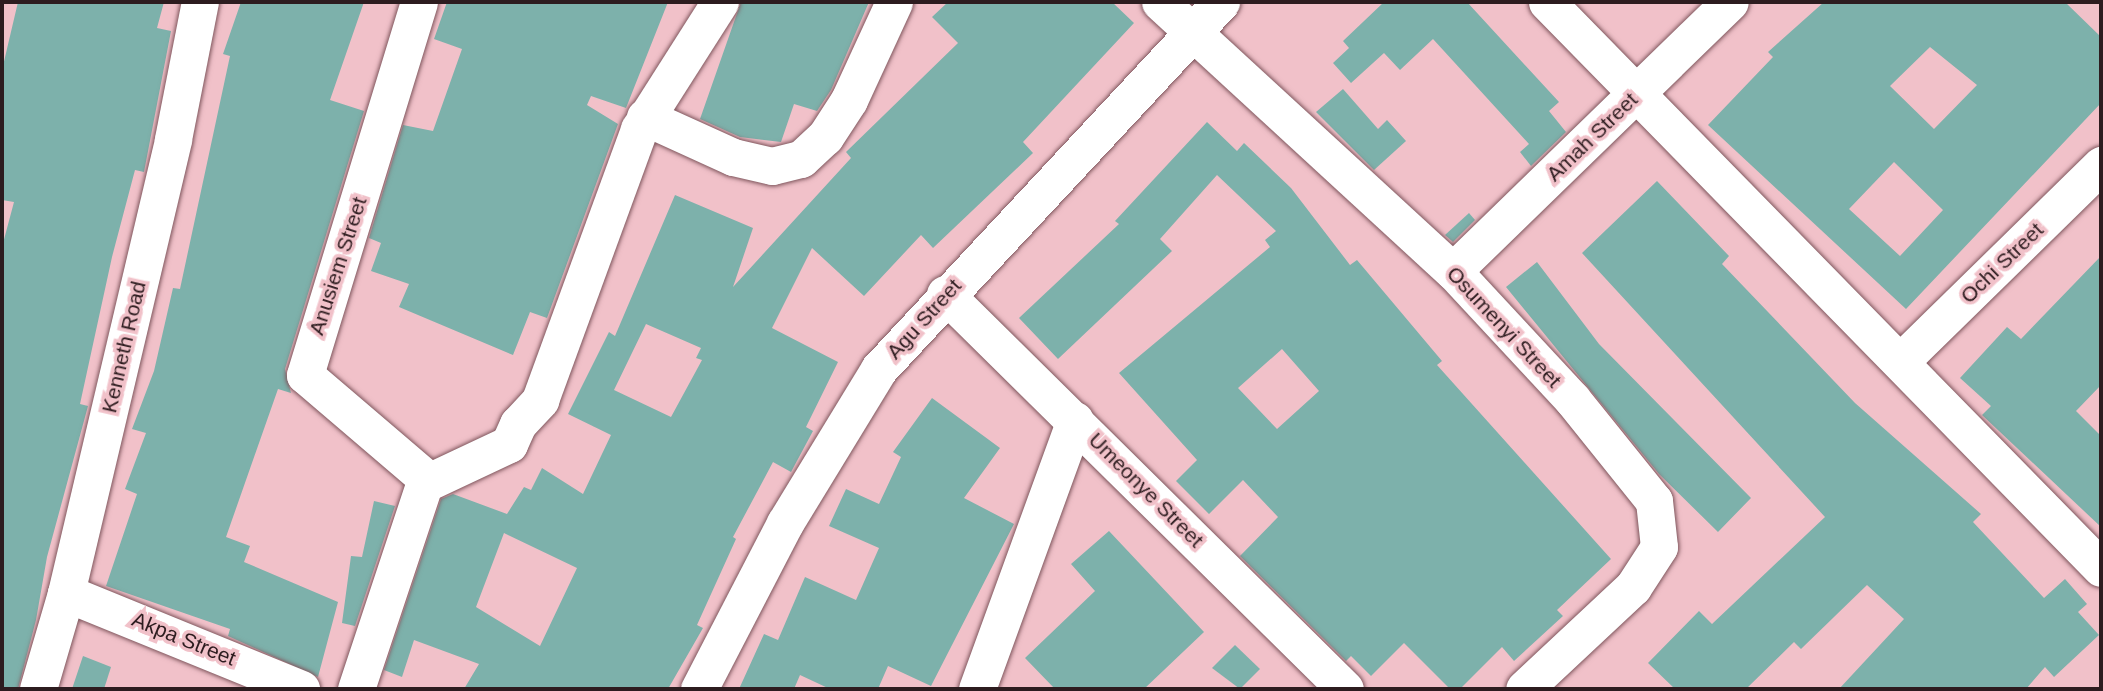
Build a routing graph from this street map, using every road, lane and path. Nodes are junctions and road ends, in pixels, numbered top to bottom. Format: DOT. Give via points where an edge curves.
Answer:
graph roads {
  1 [pos="200,2"];
  2 [pos="419,2"];
  3 [pos="720,2"];
  4 [pos="894,2"];
  5 [pos="1160,2"];
  6 [pos="1221,2"];
  7 [pos="1547,2"];
  8 [pos="1730,2"];
  9 [pos="1193,32"];
  10 [pos="1638,93"];
  11 [pos="645,117"];
  12 [pos="2101,165"];
  13 [pos="1453,271"];
  14 [pos="945,294"];
  15 [pos="1902,360"];
  16 [pos="1075,420"];
  17 [pos="428,480"];
  18 [pos="2101,568"];
  19 [pos="66,593"];
  20 [pos="38,689"];
  21 [pos="302,689"];
  22 [pos="356,689"];
  23 [pos="699,689"];
  24 [pos="977,689"];
  25 [pos="1345,689"];
  26 [pos="1524,689"];
  1 -- 19 [label="street, Kenneth Road" via="173,139"];
  2 -- 17 [label="street, Anusiem Street" via="306,375"];
  3 -- 11 [label="street"];
  4 -- 11 [label="street" via="849,100 825,137 801,159 772,166 733,157"];
  5 -- 9 [label="street, Osumenyi Street"];
  6 -- 9 [label="street, Agu Street"];
  7 -- 10 [label="street"];
  8 -- 10 [label="street, Amah Street"];
  9 -- 13 [label="street, Osumenyi Street"];
  9 -- 14 [label="street, Agu Street"];
  10 -- 13 [label="street, Amah Street"];
  10 -- 15 [label="street"];
  11 -- 17 [label="street" via="613,190 540,400 518,424 509,444 481,462"];
  12 -- 15 [label="street, Ochi Street"];
  13 -- 26 [label="street, Osumenyi Street" via="1638,476 1660,520 1659,547 1633,587"];
  14 -- 16 [label="street, Umeonye Street"];
  14 -- 23 [label="street, Agu Street" via="878,369 785,523"];
  15 -- 18 [label="street"];
  16 -- 24 [label="street"];
  16 -- 25 [label="street, Umeonye Street"];
  17 -- 22 [label="street"];
  19 -- 20 [label="street, Kenneth Road"];
  19 -- 21 [label="street, Akpa Street"];
}
